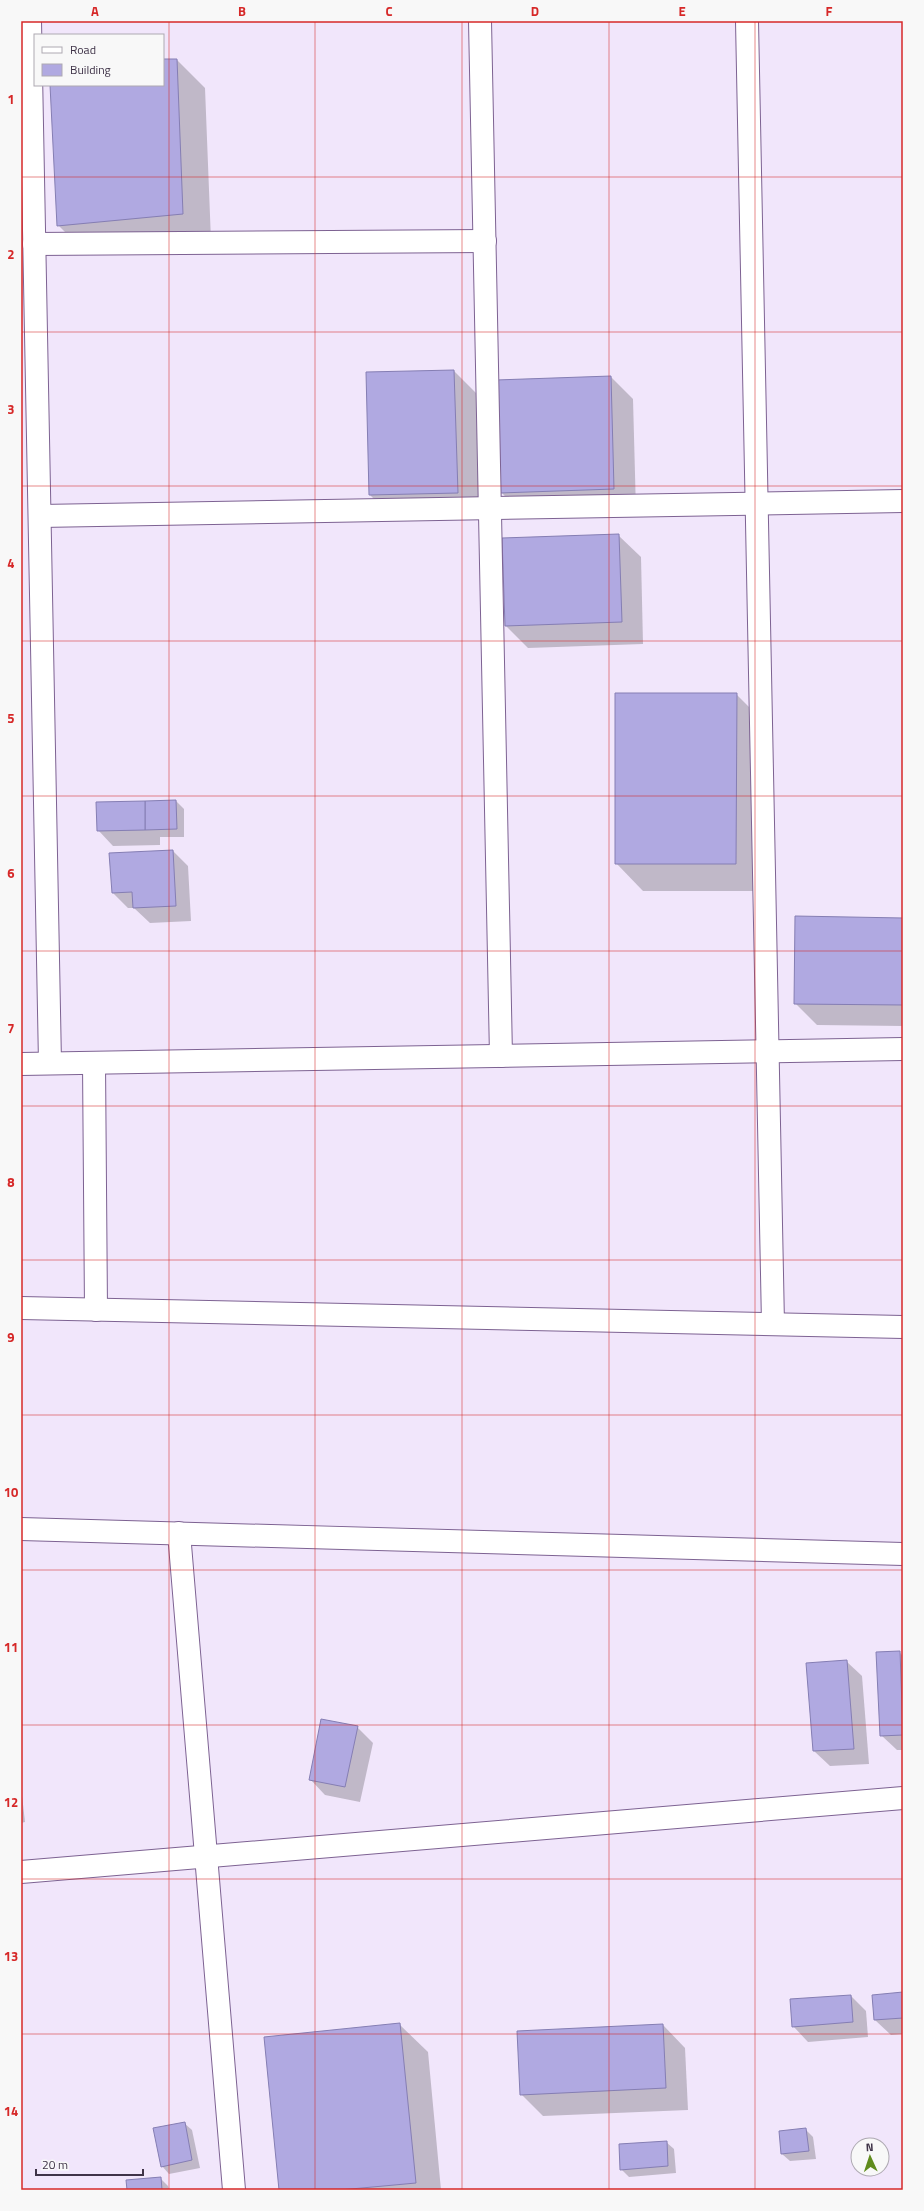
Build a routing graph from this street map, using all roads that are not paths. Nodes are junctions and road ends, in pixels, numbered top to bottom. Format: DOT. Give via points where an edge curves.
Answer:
graph roads {
  1 [pos="30,21"];
  2 [pos="480,21"];
  3 [pos="747,21"];
  4 [pos="485,241"];
  5 [pos="34,244"];
  6 [pos="903,501"];
  7 [pos="757,504"];
  8 [pos="490,508"];
  9 [pos="40,516"];
  10 [pos="903,1049"];
  11 [pos="768,1051"];
  12 [pos="501,1056"];
  13 [pos="50,1063"];
  14 [pos="94,1063"];
  15 [pos="21,1064"];
  16 [pos="21,1308"];
  17 [pos="96,1310"];
  18 [pos="773,1324"];
  19 [pos="903,1327"];
  20 [pos="21,1529"];
  21 [pos="179,1533"];
  22 [pos="903,1554"];
  23 [pos="903,1798"];
  24 [pos="206,1856"];
  25 [pos="21,1872"];
  26 [pos="234,2190"];
  1 -- 5 [label="street"];
  2 -- 4 [label="street"];
  3 -- 7 [label="street"];
  4 -- 5 [label="street"];
  4 -- 8 [label="street"];
  5 -- 9 [label="street"];
  6 -- 7 [label="street"];
  7 -- 8 [label="street"];
  7 -- 11 [label="street"];
  8 -- 9 [label="street"];
  8 -- 12 [label="street"];
  9 -- 13 [label="street"];
  10 -- 11 [label="street"];
  11 -- 12 [label="street"];
  11 -- 18 [label="street"];
  12 -- 14 [label="street"];
  13 -- 14 [label="street"];
  13 -- 15 [label="street"];
  14 -- 17 [label="street"];
  16 -- 17 [label="street"];
  17 -- 18 [label="street"];
  18 -- 19 [label="street"];
  20 -- 21 [label="street"];
  21 -- 22 [label="street"];
  21 -- 24 [label="street"];
  23 -- 24 [label="street"];
  24 -- 25 [label="street"];
  24 -- 26 [label="street"];
}
